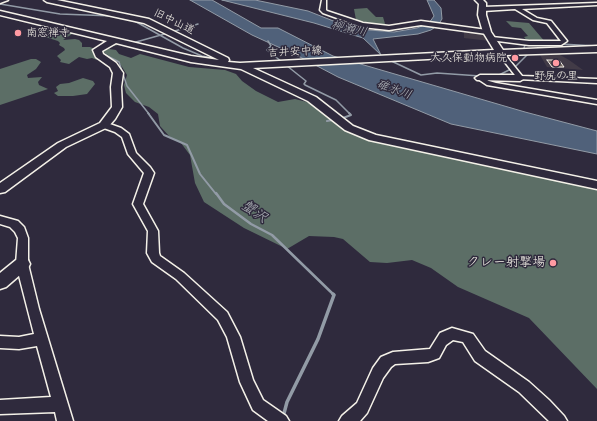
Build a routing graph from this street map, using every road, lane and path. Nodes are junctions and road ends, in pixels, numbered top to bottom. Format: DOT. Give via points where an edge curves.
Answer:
graph roads {
  1 [pos="6,0"];
  2 [pos="47,0"];
  3 [pos="324,0"];
  4 [pos="478,0"];
  5 [pos="551,0"];
  6 [pos="0,2"];
  7 [pos="588,2"];
  8 [pos="597,4"];
  9 [pos="561,6"];
  10 [pos="517,8"];
  11 [pos="483,9"];
  12 [pos="591,9"];
  13 [pos="1,14"];
  14 [pos="489,36"];
  15 [pos="115,40"];
  16 [pos="597,49"];
  17 [pos="500,52"];
  18 [pos="240,66"];
  19 [pos="480,78"];
  20 [pos="520,78"];
  21 [pos="597,81"];
  22 [pos="597,102"];
  23 [pos="104,124"];
  24 [pos="597,185"];
  25 [pos="0,189"];
  26 [pos="0,220"];
  27 [pos="22,264"];
  28 [pos="0,282"];
  29 [pos="42,338"];
  30 [pos="0,342"];
  31 [pos="61,404"];
  32 [pos="0,407"];
  33 [pos="65,421"];
  34 [pos="280,421"];
  35 [pos="347,421"];
  36 [pos="559,421"];
  1 -- 6 [label="street"];
  2 -- 18 [label="street, 旧中山道" via="146,21"];
  3 -- 14 [label="street" via="325,12 362,25 388,28 423,24"];
  4 -- 11 [label="street" via="483,3"];
  5 -- 9 [label="street"];
  7 -- 8 [label="street"];
  7 -- 9 [label="street"];
  7 -- 12 [label="street"];
  9 -- 10 [label="street"];
  10 -- 11 [label="street"];
  10 -- 14 [label="street" via="535,19 549,22 564,41 529,43"];
  11 -- 14 [label="street" via="482,15"];
  13 -- 15 [label="street, 吉井安中線"];
  14 -- 17 [label="street"];
  15 -- 18 [label="street, 吉井安中線" via="191,59"];
  15 -- 23 [label="street" via="97,50 118,73 117,107"];
  16 -- 17 [label="street, 吉井安中線"];
  17 -- 18 [label="street, 吉井安中線"];
  17 -- 20 [label="street"];
  18 -- 24 [label="street" via="312,99 349,128 373,138"];
  19 -- 20 [label="street"];
  19 -- 22 [label="street" via="496,85"];
  20 -- 21 [label="street"];
  23 -- 25 [label="street" via="62,145"];
  23 -- 34 [label="street" via="126,136 132,154 149,173 138,204 153,231 153,253 156,259 180,276 223,316 258,406"];
  26 -- 27 [label="street" via="9,222 20,230 23,238"];
  27 -- 28 [label="street"];
  27 -- 29 [label="street"];
  29 -- 30 [label="street" via="19,343"];
  29 -- 31 [label="street"];
  31 -- 32 [label="street"];
  31 -- 33 [label="street"];
  35 -- 36 [label="street" via="362,408 378,373 386,362 393,358 434,354 441,341 452,334 468,338 480,356 524,388"];
}
